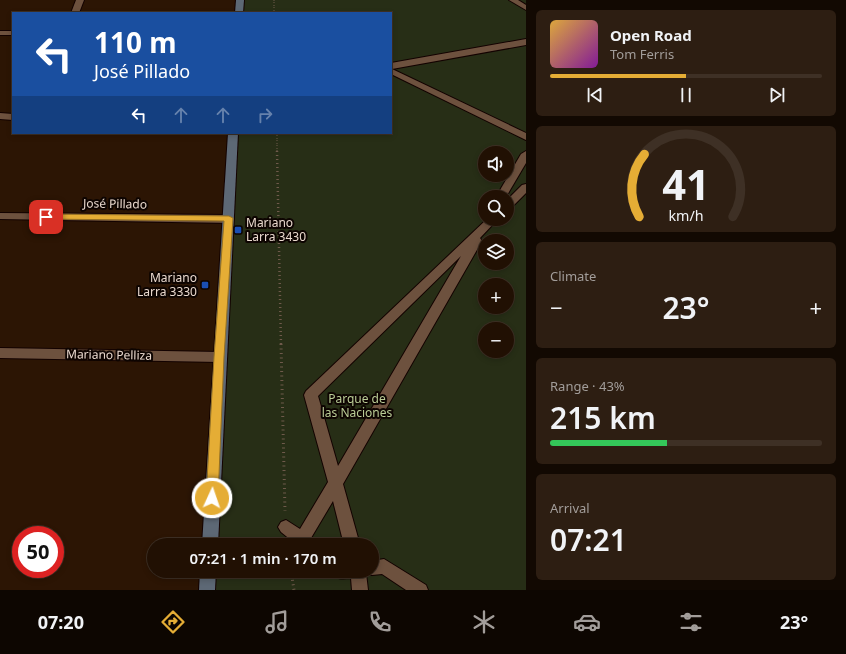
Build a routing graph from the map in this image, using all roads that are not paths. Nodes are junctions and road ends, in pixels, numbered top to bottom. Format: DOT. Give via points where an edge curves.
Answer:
graph roads {
  1 [pos="80,0"];
  2 [pos="240,0"];
  3 [pos="513,0"];
  4 [pos="526,8"];
  5 [pos="75,12"];
  6 [pos="239,12"];
  7 [pos="0,33"];
  8 [pos="12,34"];
  9 [pos="526,42"];
  10 [pos="392,66"];
  11 [pos="392,71"];
  12 [pos="0,116"];
  13 [pos="12,116"];
  14 [pos="233,134"];
  15 [pos="526,137"];
  16 [pos="526,154"];
  17 [pos="526,187"];
  18 [pos="505,190"];
  19 [pos="514,199"];
  20 [pos="0,216"];
  21 [pos="229,218"];
  22 [pos="484,226"];
  23 [pos="486,226"];
  24 [pos="0,353"];
  25 [pos="219,357"];
  26 [pos="335,483"];
  27 [pos="286,527"];
  28 [pos="210,538"];
  29 [pos="299,538"];
  30 [pos="308,538"];
  31 [pos="350,538"];
  32 [pos="379,567"];
  33 [pos="208,578"];
  34 [pos="359,578"];
  35 [pos="207,590"];
  36 [pos="360,590"];
  37 [pos="420,590"];
  1 -- 5 [label="street"];
  2 -- 6 [label="main road"];
  3 -- 4 [label="street"];
  7 -- 8 [label="street"];
  9 -- 10 [label="street"];
  11 -- 15 [label="street"];
  12 -- 13 [label="street"];
  14 -- 21 [label="main road"];
  16 -- 18 [label="street"];
  17 -- 19 [label="street"];
  20 -- 21 [label="street, José Pillado"];
  21 -- 25 [label="main road"];
  22 -- 26 [label="street" via="312,395"];
  23 -- 26 [label="street"];
  24 -- 25 [label="street, Mariano Pelliza"];
  25 -- 28 [label="main road"];
  26 -- 30 [label="street"];
  26 -- 31 [label="street"];
  27 -- 29 [label="street"];
  32 -- 37 [label="street" via="384,566"];
  33 -- 35 [label="main road"];
  34 -- 36 [label="street"];
}
